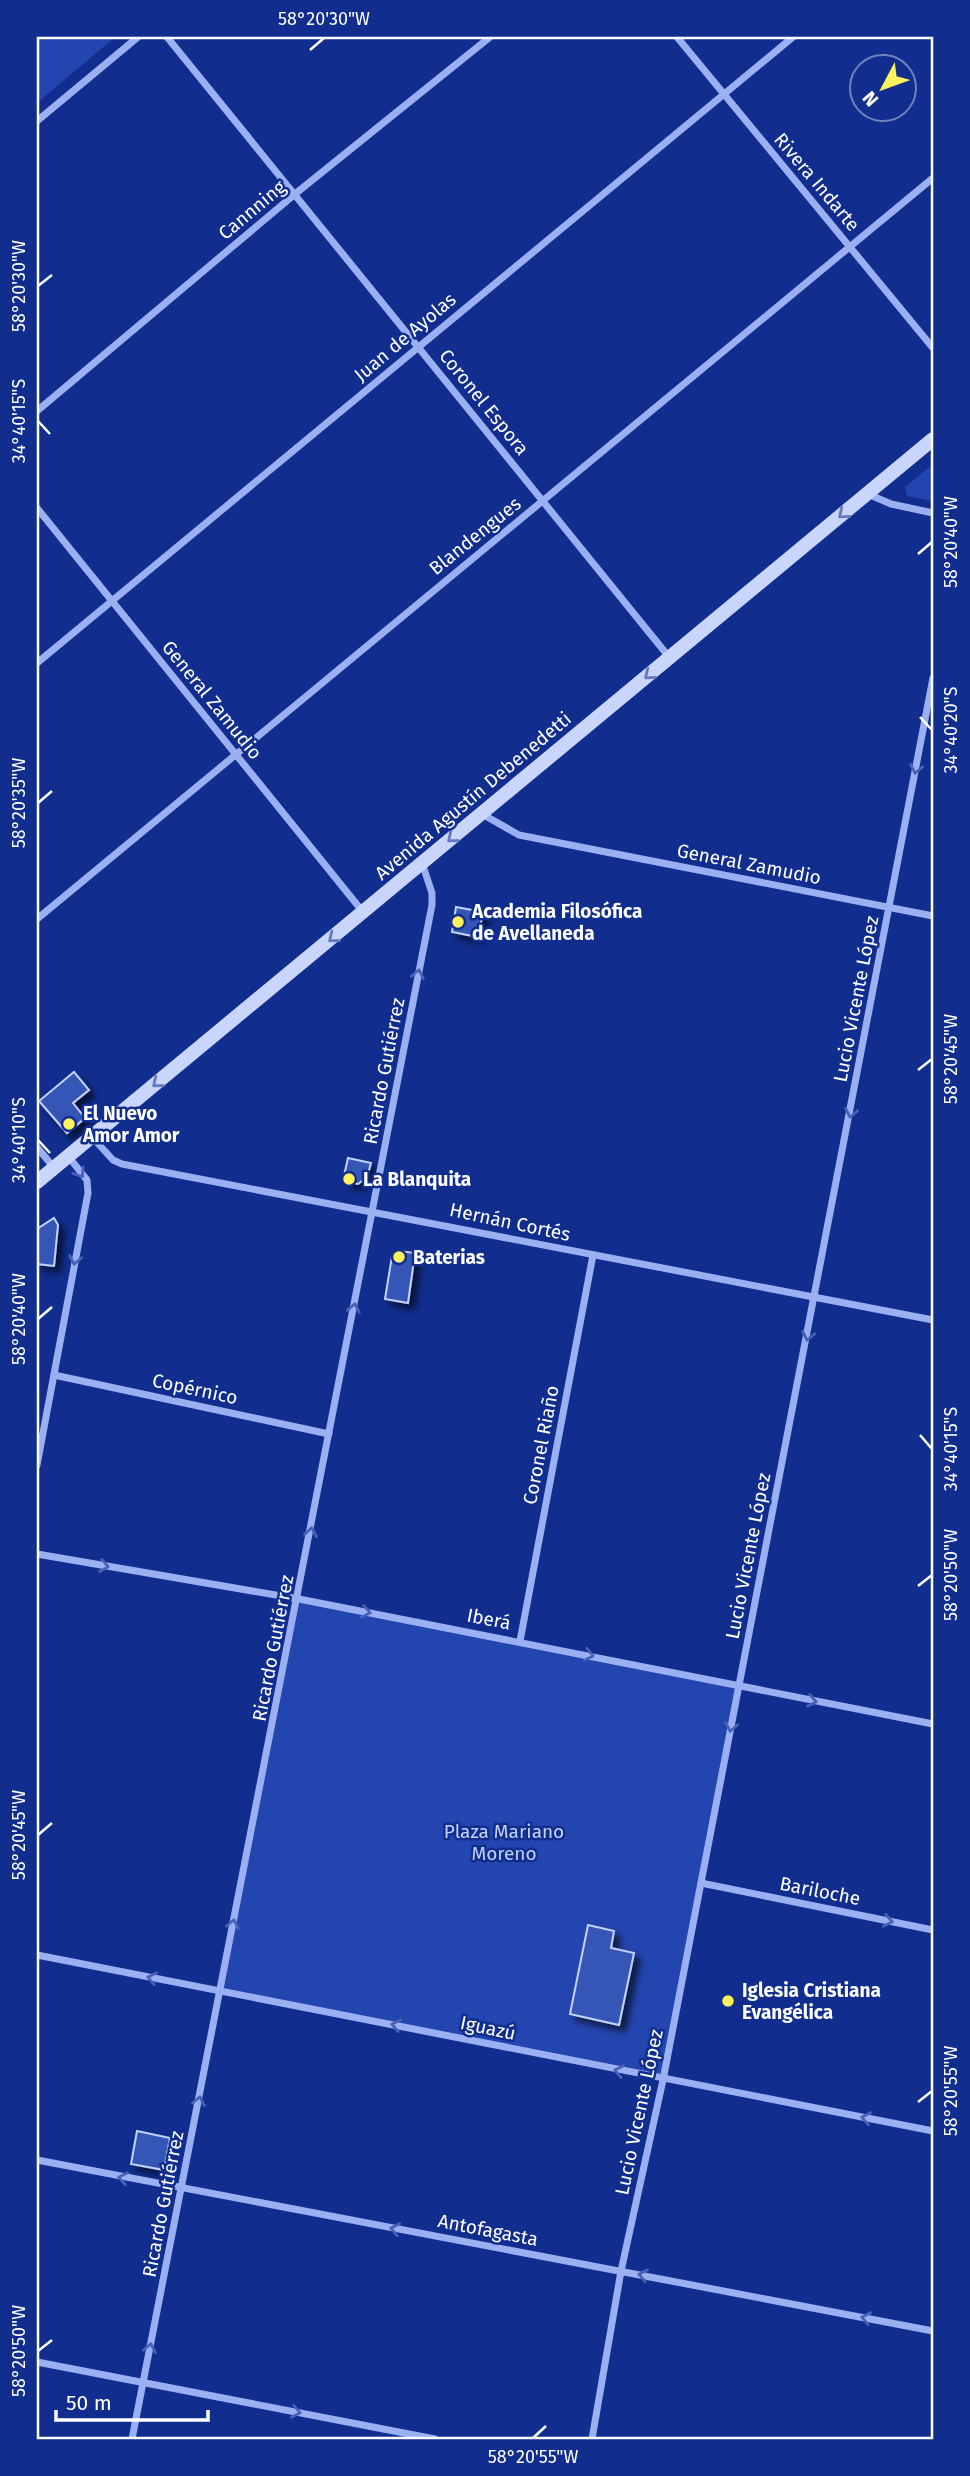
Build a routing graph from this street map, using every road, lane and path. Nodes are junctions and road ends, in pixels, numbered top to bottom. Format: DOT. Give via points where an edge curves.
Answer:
graph roads {
  1 [pos="138,37"];
  2 [pos="167,37"];
  3 [pos="490,37"];
  4 [pos="677,37"];
  5 [pos="793,37"];
  6 [pos="723,94"];
  7 [pos="37,121"];
  8 [pos="933,178"];
  9 [pos="295,194"];
  10 [pos="851,247"];
  11 [pos="418,346"];
  12 [pos="933,348"];
  13 [pos="37,411"];
  14 [pos="933,439"];
  15 [pos="868,494"];
  16 [pos="544,500"];
  17 [pos="37,508"];
  18 [pos="933,513"];
  19 [pos="112,600"];
  20 [pos="670,658"];
  21 [pos="37,663"];
  22 [pos="933,678"];
  23 [pos="236,754"];
  24 [pos="482,814"];
  25 [pos="422,863"];
  26 [pos="890,908"];
  27 [pos="363,913"];
  28 [pos="933,916"];
  29 [pos="37,919"];
  30 [pos="91,1137"];
  31 [pos="37,1147"];
  32 [pos="68,1156"];
  33 [pos="54,1168"];
  34 [pos="37,1182"];
  35 [pos="373,1210"];
  36 [pos="593,1255"];
  37 [pos="815,1298"];
  38 [pos="933,1320"];
  39 [pos="54,1375"];
  40 [pos="329,1434"];
  41 [pos="37,1465"];
  42 [pos="37,1554"];
  43 [pos="299,1599"];
  44 [pos="520,1641"];
  45 [pos="738,1687"];
  46 [pos="933,1724"];
  47 [pos="701,1883"];
  48 [pos="933,1930"];
  49 [pos="37,1955"];
  50 [pos="219,1991"];
  51 [pos="663,2080"];
  52 [pos="933,2131"];
  53 [pos="37,2160"];
  54 [pos="182,2189"];
  55 [pos="621,2271"];
  56 [pos="933,2331"];
  57 [pos="37,2362"];
  58 [pos="144,2382"];
  59 [pos="132,2439"];
  60 [pos="435,2439"];
  61 [pos="592,2439"];
  1 -- 7 [label="street"];
  2 -- 9 [label="street, Coronel Espora"];
  3 -- 9 [label="street, Cannning"];
  4 -- 6 [label="street, Rivera Indarte"];
  5 -- 6 [label="street, Juan de Ayolas"];
  6 -- 10 [label="street, Rivera Indarte"];
  6 -- 11 [label="street, Juan de Ayolas"];
  8 -- 10 [label="street, Blandengues"];
  9 -- 11 [label="street, Coronel Espora"];
  9 -- 13 [label="street, Cannning"];
  10 -- 12 [label="street, Rivera Indarte"];
  10 -- 16 [label="street, Blandengues"];
  11 -- 16 [label="street, Coronel Espora"];
  11 -- 19 [label="street, Juan de Ayolas"];
  14 -- 15 [label="main road, Avenida Agustín Debenedetti"];
  15 -- 18 [label="street"];
  15 -- 20 [label="main road, Avenida Agustín Debenedetti, one-way"];
  16 -- 20 [label="street, Coronel Espora"];
  16 -- 23 [label="street, Blandengues"];
  17 -- 19 [label="street, General Zamudio"];
  19 -- 21 [label="street, Juan de Ayolas"];
  19 -- 23 [label="street, General Zamudio"];
  20 -- 24 [label="main road, Avenida Agustín Debenedetti, one-way"];
  22 -- 26 [label="street, Lucio Vicente López, one-way"];
  23 -- 27 [label="street, General Zamudio"];
  23 -- 29 [label="street, Blandengues"];
  24 -- 25 [label="main road, Avenida Agustín Debenedetti, one-way"];
  24 -- 26 [label="street, General Zamudio" via="519,835"];
  25 -- 27 [label="main road, Avenida Agustín Debenedetti"];
  35 -- 25 [label="street, Ricardo Gutiérrez, one-way" via="432,905"];
  26 -- 28 [label="street, General Zamudio"];
  26 -- 37 [label="street, Lucio Vicente López, one-way"];
  27 -- 30 [label="main road, Avenida Agustín Debenedetti, one-way"];
  30 -- 32 [label="main road, Avenida Agustín Debenedetti"];
  30 -- 35 [label="street, Hernán Cortés" via="122,1164"];
  31 -- 33 [label="street"];
  32 -- 33 [label="main road, Avenida Agustín Debenedetti"];
  32 -- 39 [label="street, one-way" via="87,1180 88,1193"];
  33 -- 34 [label="main road, Avenida Agustín Debenedetti"];
  35 -- 36 [label="street, Hernán Cortés"];
  40 -- 35 [label="street, Ricardo Gutiérrez, one-way"];
  36 -- 37 [label="street, Hernán Cortés"];
  36 -- 44 [label="street, Coronel Riaño"];
  37 -- 38 [label="street, Hernán Cortés"];
  37 -- 45 [label="street, Lucio Vicente López, one-way"];
  39 -- 40 [label="street, Copérnico"];
  39 -- 41 [label="street"];
  43 -- 40 [label="street, Ricardo Gutiérrez, one-way"];
  42 -- 43 [label="street, Iberá, one-way"];
  43 -- 44 [label="street, Iberá, one-way"];
  50 -- 43 [label="street, Ricardo Gutiérrez, one-way"];
  44 -- 45 [label="street, Iberá, one-way"];
  45 -- 46 [label="street, Iberá, one-way"];
  45 -- 47 [label="street, Lucio Vicente López, one-way"];
  47 -- 48 [label="street, Bariloche, one-way"];
  47 -- 51 [label="street, Lucio Vicente López"];
  50 -- 49 [label="street, Iguazú, one-way"];
  51 -- 50 [label="street, Iguazú, one-way"];
  54 -- 50 [label="street, Ricardo Gutiérrez, one-way"];
  52 -- 51 [label="street, Iguazú, one-way"];
  51 -- 55 [label="street, Lucio Vicente López"];
  54 -- 53 [label="street, Antofagasta, one-way"];
  55 -- 54 [label="street, Antofagasta, one-way"];
  58 -- 54 [label="street, Ricardo Gutiérrez, one-way"];
  56 -- 55 [label="street, Antofagasta, one-way"];
  55 -- 61 [label="street, Lucio Vicente López"];
  57 -- 58 [label="street"];
  58 -- 59 [label="street, Ricardo Gutiérrez"];
  58 -- 60 [label="street, one-way"];
}
